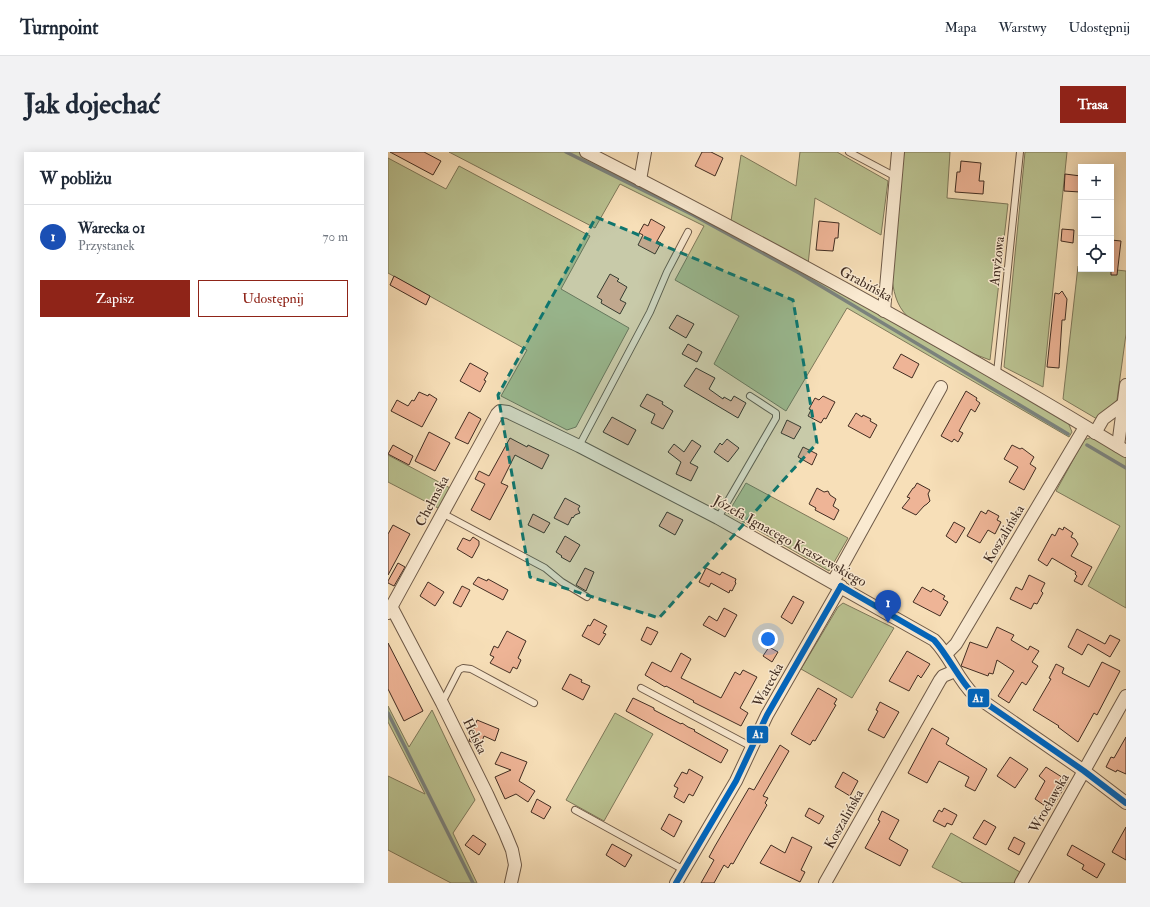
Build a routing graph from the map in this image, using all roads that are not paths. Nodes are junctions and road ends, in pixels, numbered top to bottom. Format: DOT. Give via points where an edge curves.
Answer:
graph roads {
  1 [pos="586,152"];
  2 [pos="645,152"];
  3 [pos="849,152"];
  4 [pos="898,152"];
  5 [pos="1020,152"];
  6 [pos="896,177"];
  7 [pos="640,180"];
  8 [pos="688,232"];
  9 [pos="884,311"];
  10 [pos="996,373"];
  11 [pos="1126,385"];
  12 [pos="941,386"];
  13 [pos="750,396"];
  14 [pos="1123,404"];
  15 [pos="508,412"];
  16 [pos="1090,430"];
  17 [pos="579,446"];
  18 [pos="1122,448"];
  19 [pos="442,513"];
  20 [pos="718,518"];
  21 [pos="837,584"];
  22 [pos="587,597"];
  23 [pos="390,610"];
  24 [pos="946,654"];
  25 [pos="955,671"];
  26 [pos="642,688"];
  27 [pos="1126,696"];
  28 [pos="442,703"];
  29 [pos="534,703"];
  30 [pos="752,747"];
  31 [pos="1084,771"];
  32 [pos="1126,803"];
  33 [pos="575,810"];
  34 [pos="684,870"];
  35 [pos="511,883"];
  36 [pos="676,883"];
  37 [pos="825,883"];
  38 [pos="1020,883"];
  1 -- 7 [label="street, Grabińska"];
  2 -- 7 [label="street"];
  3 -- 6 [label="lane"];
  4 -- 6 [label="street"];
  5 -- 10 [label="lane, Anyżowa"];
  6 -- 9 [label="street"];
  7 -- 9 [label="street, Grabińska"];
  8 -- 17 [label="lane" via="650,312"];
  9 -- 10 [label="street, Grabińska"];
  10 -- 16 [label="street, Grabińska"];
  11 -- 14 [label="street"];
  12 -- 21 [label="street, Warecka"];
  13 -- 20 [label="lane" via="776,413 776,418"];
  14 -- 16 [label="street, Koszalińska"];
  14 -- 18 [label="street"];
  15 -- 17 [label="street, Józefa Ignacego Kraszewskiego"];
  15 -- 19 [label="street, Chełmska" via="500,411 497,414"];
  16 -- 18 [label="street, Grabińska"];
  16 -- 24 [label="street, Koszalińska" via="956,644"];
  17 -- 20 [label="street, Józefa Ignacego Kraszewskiego"];
  19 -- 22 [label="lane" via="545,568"];
  19 -- 23 [label="street, Chełmska"];
  20 -- 21 [label="street, Józefa Ignacego Kraszewskiego"];
  21 -- 24 [label="street, Józefa Ignacego Kraszewskiego" via="934,640"];
  21 -- 30 [label="street, Warecka"];
  23 -- 28 [label="street, Helska"];
  24 -- 25 [label="street, Józefa Ignacego Kraszewskiego"];
  25 -- 31 [label="street, Józefa Ignacego Kraszewskiego" via="974,695"];
  25 -- 37 [label="street, Koszalińska" via="940,680"];
  26 -- 30 [label="lane"];
  27 -- 31 [label="street, Wrocławska"];
  28 -- 29 [label="lane" via="460,670 466,668"];
  28 -- 35 [label="street, Helska" via="512,850 514,865"];
  30 -- 34 [label="street, Warecka" via="736,781"];
  31 -- 32 [label="street, Józefa Ignacego Kraszewskiego"];
  31 -- 38 [label="street, Wrocławska"];
  33 -- 34 [label="lane"];
  34 -- 36 [label="street, Warecka"];
}
